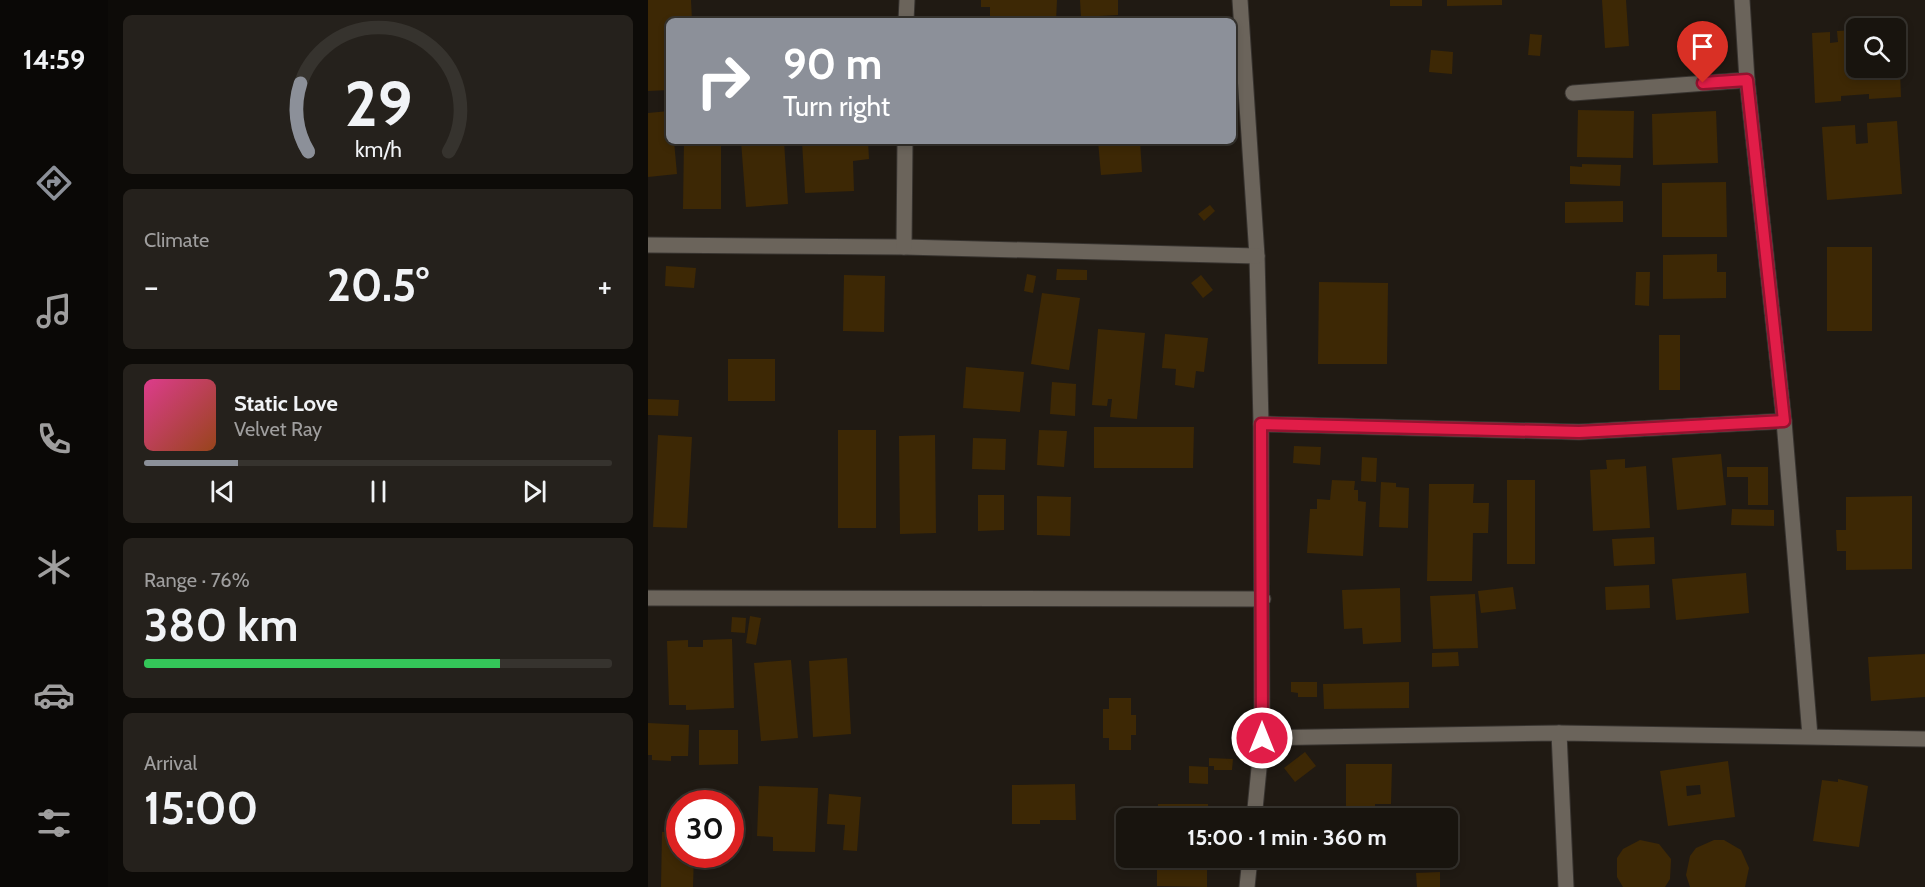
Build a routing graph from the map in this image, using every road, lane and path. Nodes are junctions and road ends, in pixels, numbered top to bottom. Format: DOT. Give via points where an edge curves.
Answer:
graph roads {
  1 [pos="907,0"];
  2 [pos="1240,0"];
  3 [pos="1742,0"];
  4 [pos="906,18"];
  5 [pos="1747,80"];
  6 [pos="1573,93"];
  7 [pos="905,144"];
  8 [pos="648,245"];
  9 [pos="904,247"];
  10 [pos="1257,256"];
  11 [pos="1784,421"];
  12 [pos="1261,424"];
  13 [pos="648,598"];
  14 [pos="1263,598"];
  15 [pos="1559,733"];
  16 [pos="1810,735"];
  17 [pos="1262,738"];
  18 [pos="1925,739"];
  19 [pos="1255,808"];
  20 [pos="1249,868"];
  21 [pos="1247,887"];
  22 [pos="1566,887"];
  1 -- 4 [label="street"];
  2 -- 10 [label="street"];
  3 -- 5 [label="street"];
  5 -- 6 [label="street"];
  5 -- 11 [label="street"];
  7 -- 9 [label="street"];
  8 -- 9 [label="street"];
  9 -- 10 [label="street"];
  10 -- 12 [label="street"];
  11 -- 12 [label="street" via="1579,432"];
  11 -- 16 [label="street"];
  12 -- 14 [label="street"];
  13 -- 14 [label="street"];
  14 -- 17 [label="street"];
  15 -- 16 [label="street"];
  15 -- 17 [label="street"];
  15 -- 22 [label="street"];
  16 -- 18 [label="street"];
  17 -- 19 [label="street"];
  20 -- 21 [label="street"];
}
